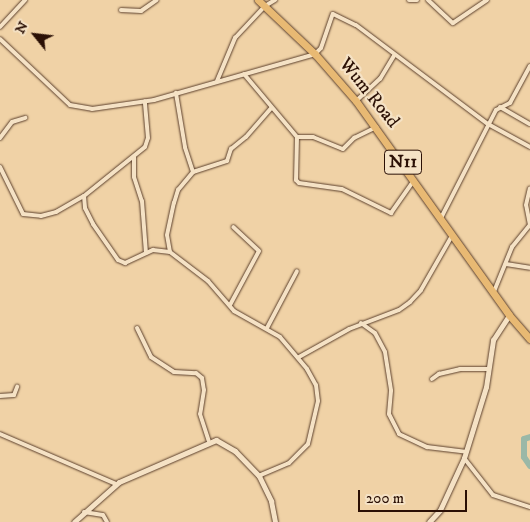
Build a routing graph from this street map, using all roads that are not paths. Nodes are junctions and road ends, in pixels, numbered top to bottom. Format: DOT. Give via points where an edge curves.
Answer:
graph roads {
  1 [pos="25,0"];
  2 [pos="156,0"];
  3 [pos="258,0"];
  4 [pos="275,0"];
  5 [pos="409,0"];
  6 [pos="417,0"];
  7 [pos="428,0"];
  8 [pos="487,0"];
  9 [pos="265,6"];
  10 [pos="120,10"];
  11 [pos="0,27"];
  12 [pos="0,39"];
  13 [pos="315,54"];
  14 [pos="394,56"];
  15 [pos="530,66"];
  16 [pos="244,74"];
  17 [pos="217,81"];
  18 [pos="176,93"];
  19 [pos="144,101"];
  20 [pos="356,101"];
  21 [pos="500,107"];
  22 [pos="271,108"];
  23 [pos="25,118"];
  24 [pos="488,124"];
  25 [pos="530,124"];
  26 [pos="377,127"];
  27 [pos="297,137"];
  28 [pos="0,138"];
  29 [pos="530,147"];
  30 [pos="134,157"];
  31 [pos="0,167"];
  32 [pos="193,172"];
  33 [pos="415,180"];
  34 [pos="530,188"];
  35 [pos="84,196"];
  36 [pos="441,218"];
  37 [pos="530,225"];
  38 [pos="233,228"];
  39 [pos="453,234"];
  40 [pos="148,252"];
  41 [pos="170,252"];
  42 [pos="506,264"];
  43 [pos="530,268"];
  44 [pos="297,271"];
  45 [pos="493,294"];
  46 [pos="230,306"];
  47 [pos="508,315"];
  48 [pos="361,323"];
  49 [pos="137,328"];
  50 [pos="267,328"];
  51 [pos="530,339"];
  52 [pos="299,357"];
  53 [pos="489,369"];
  54 [pos="432,379"];
  55 [pos="17,387"];
  56 [pos="0,396"];
  57 [pos="0,434"];
  58 [pos="209,441"];
  59 [pos="464,455"];
  60 [pos="259,476"];
  61 [pos="116,484"];
  62 [pos="530,507"];
  63 [pos="84,512"];
  64 [pos="74,522"];
  65 [pos="107,522"];
  66 [pos="275,522"];
  67 [pos="429,522"];
  1 -- 11 [label="street"];
  2 -- 10 [label="street" via="141,11"];
  3 -- 9 [label="highway, Wum Road / N11"];
  4 -- 9 [label="street"];
  5 -- 6 [label="street"];
  7 -- 8 [label="street" via="453,23"];
  9 -- 13 [label="highway, Wum Road / N11"];
  9 -- 17 [label="street" via="235,38"];
  12 -- 19 [label="street" via="74,108 92,109"];
  13 -- 14 [label="street" via="321,48 332,14 356,25"];
  13 -- 16 [label="street"];
  13 -- 20 [label="highway, Wum Road / N11"];
  14 -- 20 [label="street" via="380,79"];
  14 -- 24 [label="street"];
  15 -- 21 [label="street" via="510,103"];
  16 -- 17 [label="street"];
  16 -- 22 [label="street"];
  17 -- 18 [label="street"];
  18 -- 19 [label="street"];
  18 -- 32 [label="street" via="185,147"];
  19 -- 30 [label="street" via="148,138 145,148"];
  20 -- 26 [label="highway, Wum Road / N11"];
  21 -- 24 [label="street"];
  21 -- 25 [label="street"];
  22 -- 27 [label="street"];
  22 -- 32 [label="street" via="246,137 230,149 228,160"];
  23 -- 28 [label="street" via="12,122"];
  24 -- 29 [label="street"];
  24 -- 36 [label="street"];
  26 -- 27 [label="street" via="354,138 343,149 313,137"];
  26 -- 33 [label="highway, Wum Road / N11"];
  27 -- 33 [label="street" via="296,180 299,183 342,189 390,213 403,191"];
  30 -- 35 [label="street"];
  30 -- 40 [label="street"];
  31 -- 35 [label="street" via="23,214 46,215"];
  32 -- 41 [label="street" via="178,190 174,203 167,235"];
  33 -- 36 [label="highway, Wum Road / N11"];
  34 -- 37 [label="street" via="526,205"];
  35 -- 40 [label="street" via="85,208 93,224 118,260 126,263"];
  36 -- 39 [label="highway, Wum Road / N11"];
  37 -- 42 [label="street" via="512,247"];
  38 -- 46 [label="street" via="259,252"];
  39 -- 45 [label="highway, Wum Road / N11"];
  39 -- 48 [label="street" via="416,296 399,310"];
  40 -- 41 [label="street"];
  41 -- 46 [label="street" via="208,280"];
  42 -- 43 [label="street"];
  42 -- 45 [label="street"];
  44 -- 50 [label="street"];
  45 -- 47 [label="highway, Wum Road / N11"];
  46 -- 50 [label="street"];
  47 -- 51 [label="highway, Wum Road / N11"];
  47 -- 53 [label="street" via="493,340"];
  48 -- 52 [label="street"];
  48 -- 59 [label="street" via="374,333 385,352 391,391 389,414 399,434 408,441"];
  49 -- 58 [label="street" via="151,358 174,372 196,373 202,378 204,390 200,414"];
  50 -- 52 [label="street"];
  52 -- 60 [label="street" via="316,385 313,429 308,444 295,458"];
  53 -- 54 [label="street" via="460,369"];
  53 -- 59 [label="street" via="481,409"];
  55 -- 56 [label="street" via="14,396"];
  57 -- 61 [label="street"];
  58 -- 60 [label="street" via="222,442 235,451"];
  58 -- 61 [label="street"];
  59 -- 62 [label="street" via="493,495"];
  59 -- 67 [label="street" via="440,510"];
  60 -- 66 [label="street"];
  61 -- 63 [label="street"];
  63 -- 64 [label="street"];
  63 -- 65 [label="street" via="103,515"];
}
